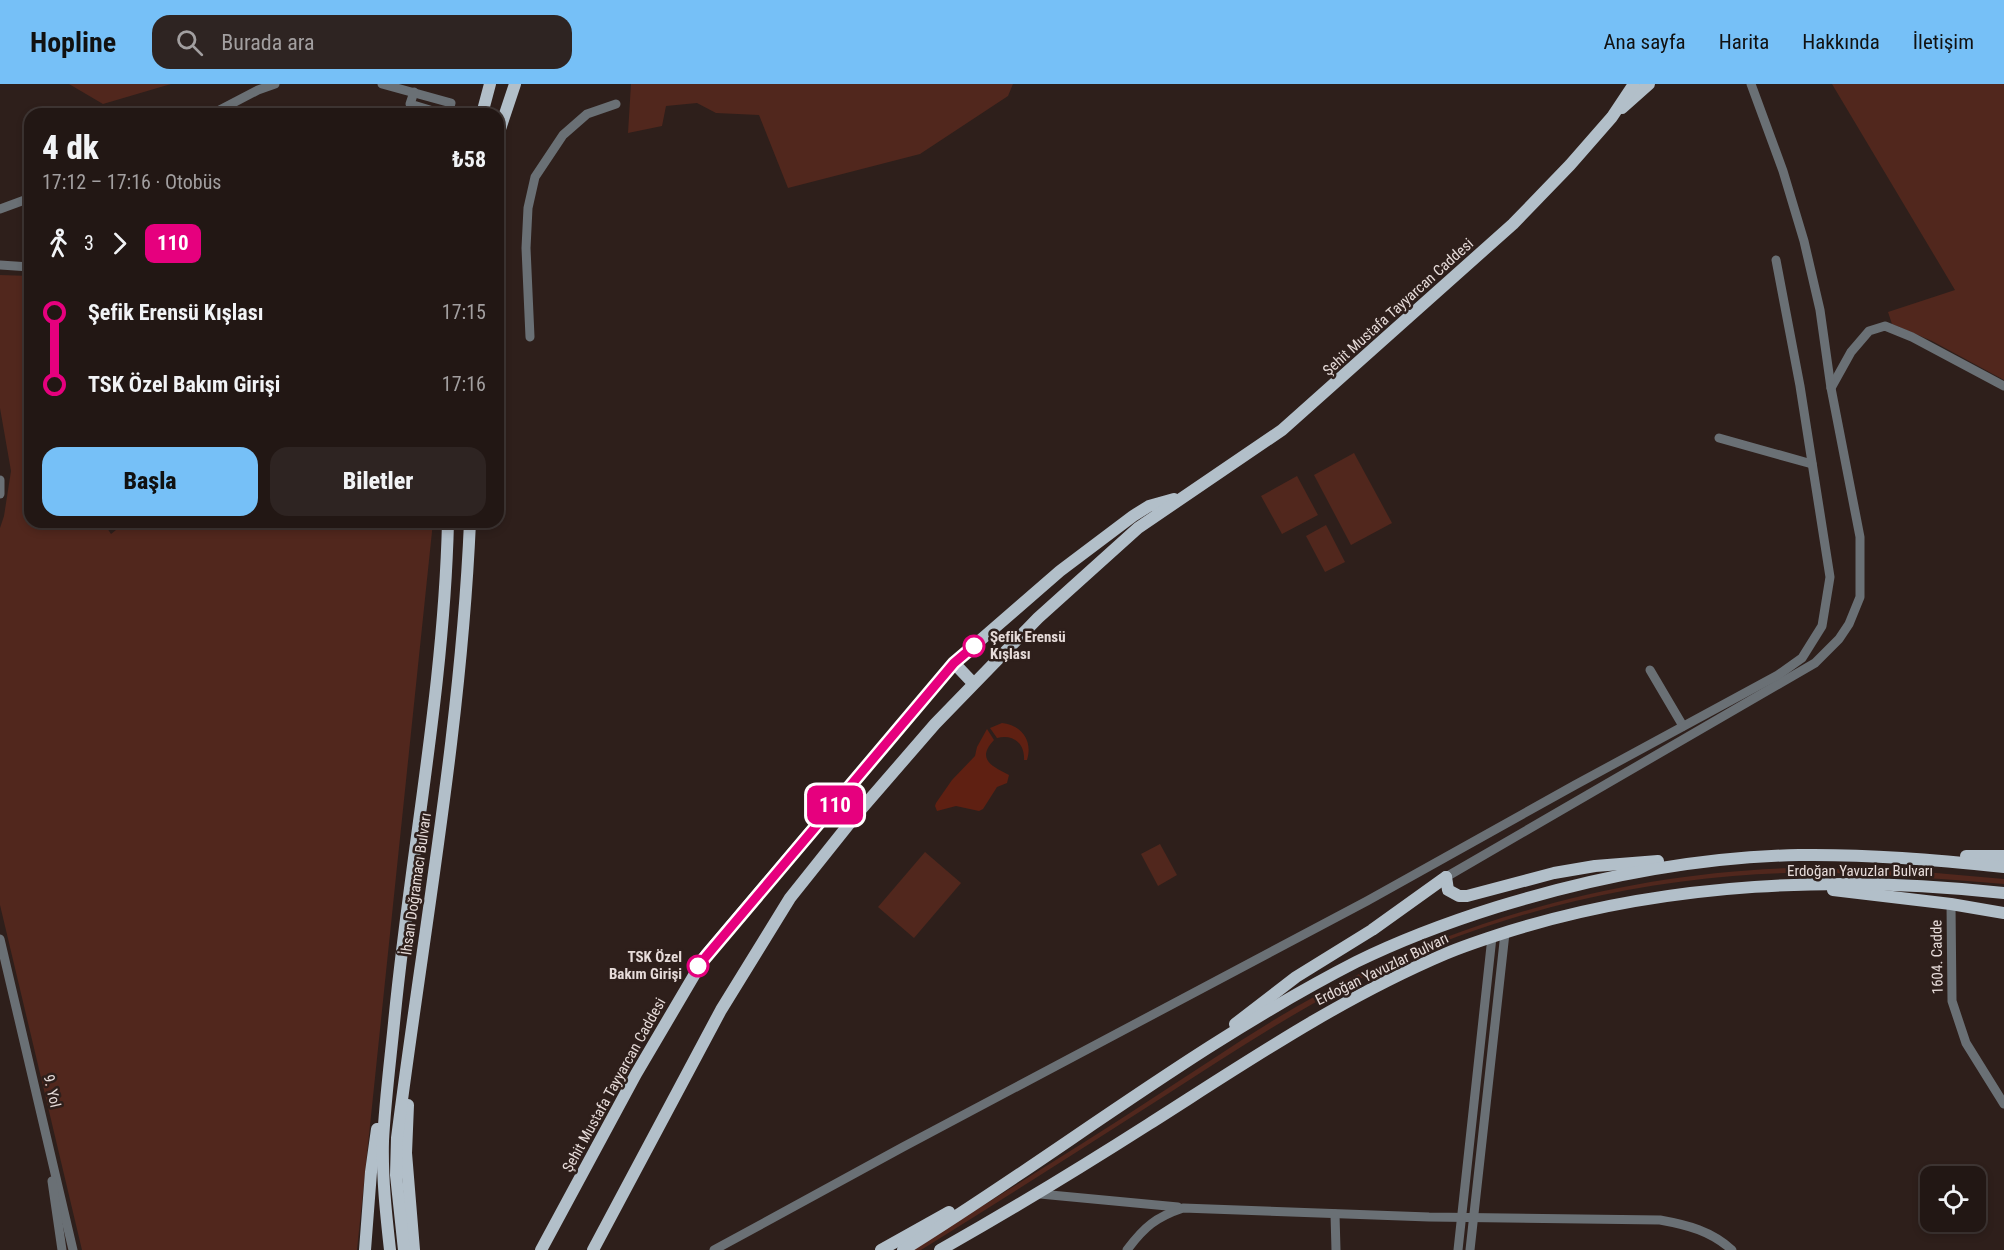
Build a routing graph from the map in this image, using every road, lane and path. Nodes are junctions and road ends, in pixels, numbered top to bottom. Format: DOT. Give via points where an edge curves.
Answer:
graph roads {
  1 [pos="267,84"];
  2 [pos="275,84"];
  3 [pos="382,84"];
  4 [pos="490,84"];
  5 [pos="515,84"];
  6 [pos="1634,84"];
  7 [pos="1649,84"];
  8 [pos="1751,84"];
  9 [pos="258,90"];
  10 [pos="414,92"];
  11 [pos="616,104"];
  12 [pos="224,108"];
  13 [pos="423,108"];
  14 [pos="450,108"];
  15 [pos="484,108"];
  16 [pos="504,117"];
  17 [pos="1612,117"];
  18 [pos="24,200"];
  19 [pos="0,209"];
  20 [pos="1776,260"];
  21 [pos="0,266"];
  22 [pos="24,267"];
  23 [pos="530,337"];
  24 [pos="2004,386"];
  25 [pos="1831,388"];
  26 [pos="1719,438"];
  27 [pos="1812,464"];
  28 [pos="0,480"];
  29 [pos="0,494"];
  30 [pos="1184,496"];
  31 [pos="448,528"];
  32 [pos="470,528"];
  33 [pos="954,663"];
  34 [pos="1650,670"];
  35 [pos="973,683"];
  36 [pos="1683,726"];
  37 [pos="2004,856"];
  38 [pos="1736,858"];
  39 [pos="1913,858"];
  40 [pos="2004,867"];
  41 [pos="1446,877"];
  42 [pos="1811,885"];
  43 [pos="2004,893"];
  44 [pos="1952,904"];
  45 [pos="2004,913"];
  46 [pos="1505,933"];
  47 [pos="1492,937"];
  48 [pos="0,939"];
  49 [pos="0,960"];
  50 [pos="397,995"];
  51 [pos="413,1012"];
  52 [pos="1188,1060"];
  53 [pos="2004,1104"];
  54 [pos="1018,1174"];
  55 [pos="1040,1194"];
  56 [pos="1183,1208"];
  57 [pos="1335,1214"];
  58 [pos="1462,1217"];
  59 [pos="1473,1218"];
  60 [pos="62,1250"];
  61 [pos="73,1250"];
  62 [pos="365,1250"];
  63 [pos="390,1250"];
  64 [pos="404,1250"];
  65 [pos="414,1250"];
  66 [pos="541,1250"];
  67 [pos="593,1250"];
  68 [pos="714,1250"];
  69 [pos="881,1250"];
  70 [pos="903,1250"];
  71 [pos="940,1250"];
  72 [pos="1127,1250"];
  73 [pos="1336,1250"];
  74 [pos="1458,1250"];
  75 [pos="1470,1250"];
  76 [pos="1732,1250"];
  1 -- 9 [label="street"];
  2 -- 9 [label="street"];
  3 -- 10 [label="street"];
  4 -- 15 [label="main road"];
  5 -- 16 [label="main road"];
  6 -- 17 [label="main road, Şehit Mustafa Tayyarcan Caddesi"];
  7 -- 17 [label="main road, Şehit Mustafa Tayyarcan Caddesi"];
  8 -- 25 [label="street" via="1804,241 1820,309"];
  9 -- 12 [label="street"];
  10 -- 13 [label="street" via="410,104"];
  10 -- 14 [label="street" via="451,103"];
  11 -- 23 [label="street" via="588,114 563,135 535,177 526,238"];
  17 -- 30 [label="main road, Şehit Mustafa Tayyarcan Caddesi" via="1513,224 1291,422"];
  18 -- 19 [label="street"];
  20 -- 27 [label="street"];
  21 -- 22 [label="street"];
  24 -- 25 [label="street" via="1885,326 1869,331 1851,352"];
  25 -- 41 [label="street" via="1860,537 1860,597 1839,639 1805,669"];
  26 -- 27 [label="street"];
  27 -- 36 [label="street" via="1830,577 1822,626 1802,658"];
  28 -- 29 [label="street"];
  30 -- 33 [label="main road, Şehit Mustafa Tayyarcan Caddesi" via="1133,516 1053,576"];
  30 -- 35 [label="main road, Şehit Mustafa Tayyarcan Caddesi" via="1137,528"];
  31 -- 50 [label="main road, İhsan Doğramacı Bulvarı" via="443,623 430,745"];
  32 -- 51 [label="main road, İhsan Doğramacı Bulvarı" via="454,724"];
  33 -- 35 [label="main road"];
  33 -- 66 [label="main road, Şehit Mustafa Tayyarcan Caddesi" via="706,955 636,1074"];
  34 -- 36 [label="street"];
  35 -- 67 [label="main road, Şehit Mustafa Tayyarcan Caddesi" via="857,814 790,898 722,1010"];
  36 -- 68 [label="street" via="1367,901"];
  37 -- 39 [label="main road"];
  38 -- 39 [label="main road, Erdoğan Yavuzlar Bulvarı"];
  38 -- 41 [label="main road" via="1595,866 1467,896 1452,894"];
  38 -- 52 [label="main road, Erdoğan Yavuzlar Bulvarı" via="1583,883 1449,922 1349,966"];
  39 -- 40 [label="main road, Erdoğan Yavuzlar Bulvarı"];
  41 -- 52 [label="main road" via="1372,930 1296,977"];
  42 -- 43 [label="main road, Erdoğan Yavuzlar Bulvarı" via="1902,884"];
  42 -- 44 [label="main road"];
  42 -- 46 [label="main road, Erdoğan Yavuzlar Bulvarı" via="1705,892 1623,904"];
  44 -- 45 [label="main road"];
  44 -- 53 [label="street, 1604. Cadde" via="1952,1001 1966,1043"];
  46 -- 47 [label="main road, Erdoğan Yavuzlar Bulvarı"];
  46 -- 59 [label="street"];
  47 -- 55 [label="main road, Erdoğan Yavuzlar Bulvarı" via="1417,966 1331,1010"];
  47 -- 58 [label="street"];
  48 -- 61 [label="street, 9. Yol"];
  49 -- 60 [label="street, 9. Yol" via="52,1180"];
  50 -- 62 [label="main road" via="371,1172"];
  50 -- 63 [label="main road, İhsan Doğramacı Bulvarı" via="383,1142"];
  51 -- 64 [label="main road, İhsan Doğramacı Bulvarı" via="396,1148"];
  51 -- 65 [label="main road" via="406,1154"];
  52 -- 54 [label="main road, Erdoğan Yavuzlar Bulvarı"];
  54 -- 69 [label="main road, Erdoğan Yavuzlar Bulvarı"];
  54 -- 70 [label="main road, Erdoğan Yavuzlar Bulvarı"];
  55 -- 56 [label="street"];
  55 -- 71 [label="main road, Erdoğan Yavuzlar Bulvarı"];
  56 -- 57 [label="street"];
  56 -- 72 [label="street" via="1164,1214 1141,1231"];
  57 -- 58 [label="street"];
  57 -- 73 [label="street"];
  58 -- 59 [label="street"];
  58 -- 74 [label="street"];
  59 -- 75 [label="street"];
  59 -- 76 [label="street" via="1660,1220 1694,1227"];
}
